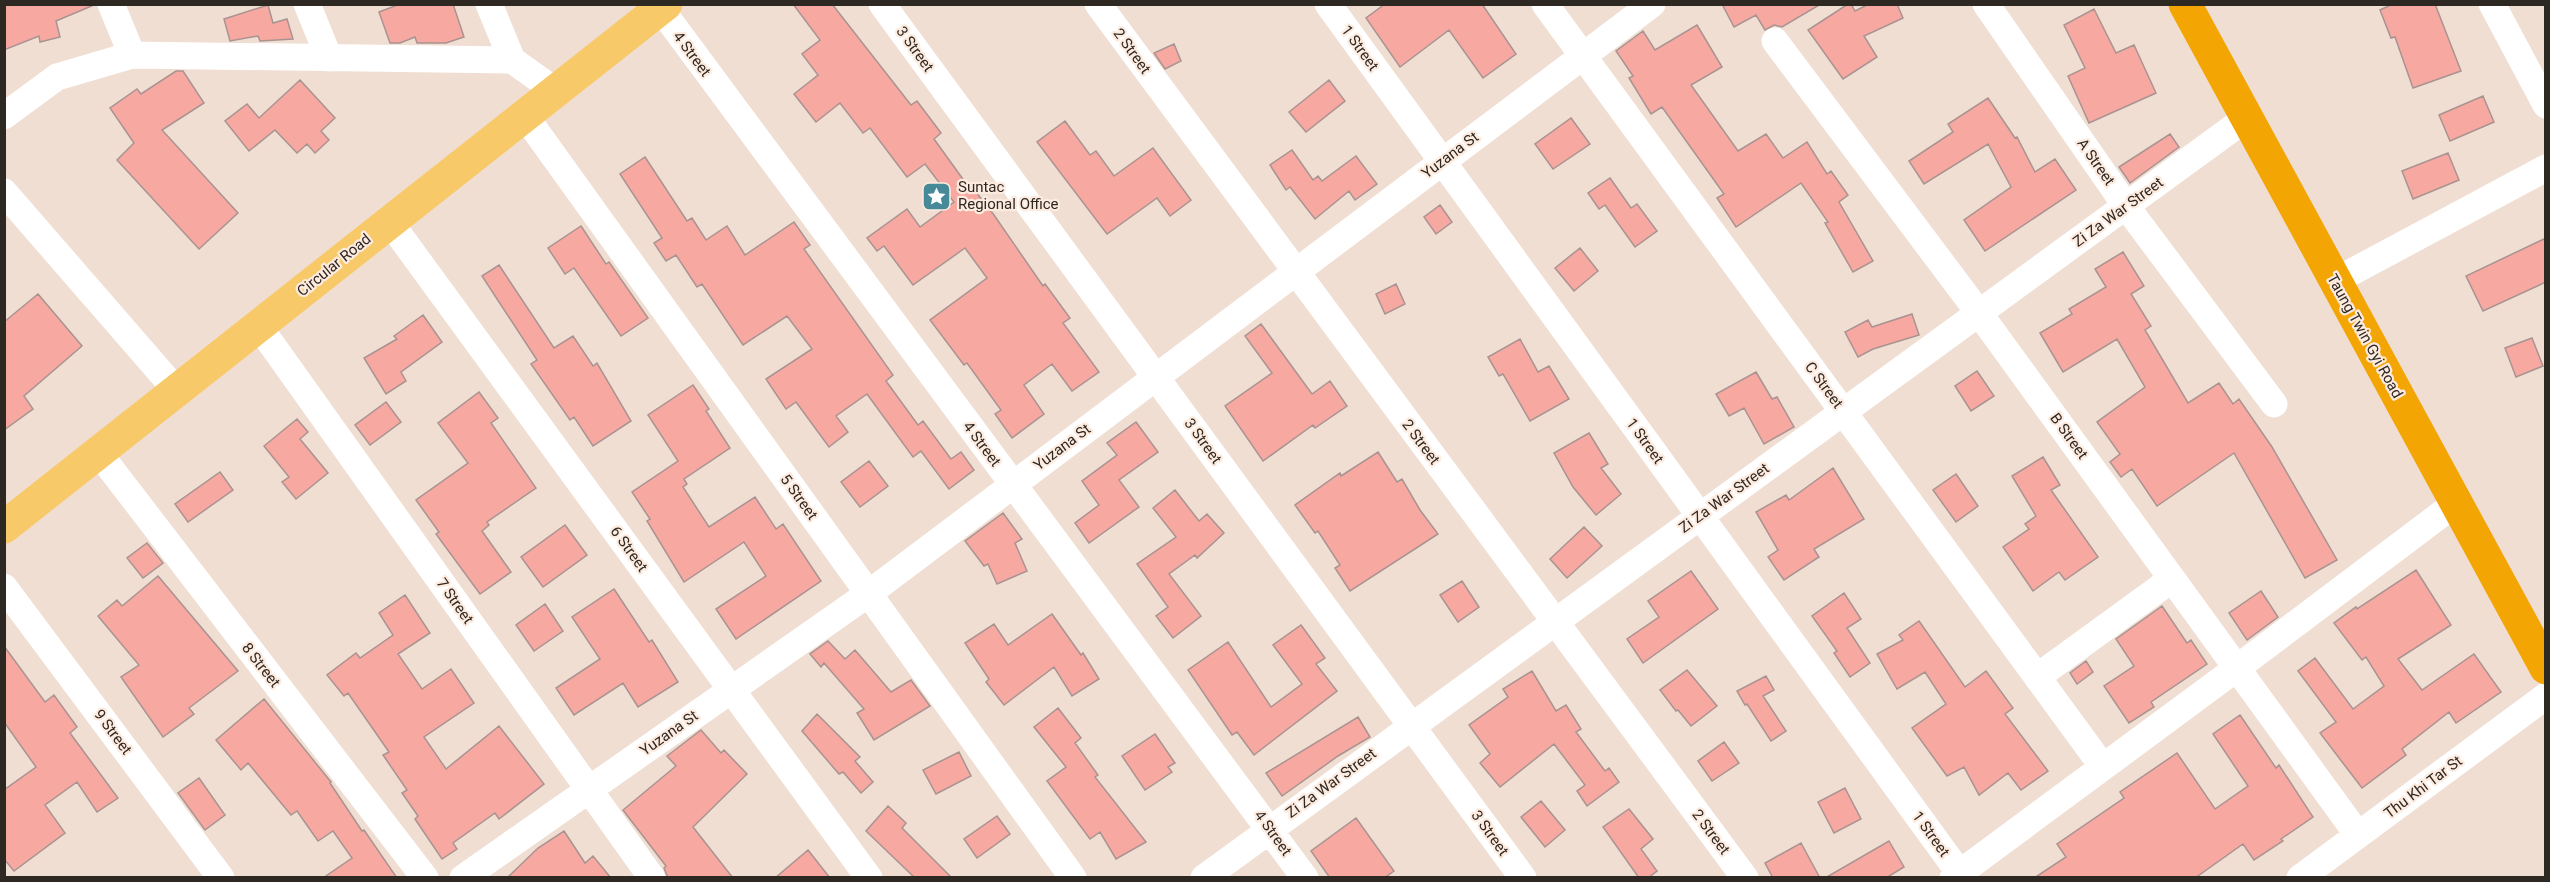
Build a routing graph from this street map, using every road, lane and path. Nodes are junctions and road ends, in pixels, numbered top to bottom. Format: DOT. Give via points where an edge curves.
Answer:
graph roads {
  1 [pos="111,4"];
  2 [pos="307,4"];
  3 [pos="489,4"];
  4 [pos="882,4"];
  5 [pos="1098,4"];
  6 [pos="1328,4"];
  7 [pos="1545,4"];
  8 [pos="1652,4"];
  9 [pos="1986,4"];
  10 [pos="2185,4"];
  11 [pos="2492,4"];
  12 [pos="661,6"];
  13 [pos="1775,40"];
  14 [pos="132,55"];
  15 [pos="1582,56"];
  16 [pos="328,58"];
  17 [pos="512,60"];
  18 [pos="557,92"];
  19 [pos="2546,105"];
  20 [pos="4,116"];
  21 [pos="525,116"];
  22 [pos="2245,119"];
  23 [pos="1442,162"];
  24 [pos="2546,168"];
  25 [pos="4,192"];
  26 [pos="2126,206"];
  27 [pos="389,221"];
  28 [pos="1294,272"];
  29 [pos="2335,281"];
  30 [pos="1979,313"];
  31 [pos="258,325"];
  32 [pos="1156,377"];
  33 [pos="176,390"];
  34 [pos="2274,404"];
  35 [pos="1844,411"];
  36 [pos="98,453"];
  37 [pos="1013,484"];
  38 [pos="2456,503"];
  39 [pos="1700,516"];
  40 [pos="4,527"];
  41 [pos="2172,579"];
  42 [pos="4,587"];
  43 [pos="868,594"];
  44 [pos="1554,621"];
  45 [pos="2237,668"];
  46 [pos="2546,668"];
  47 [pos="2037,677"];
  48 [pos="732,689"];
  49 [pos="2546,696"];
  50 [pos="1412,725"];
  51 [pos="2103,767"];
  52 [pos="588,788"];
  53 [pos="1270,828"];
  54 [pos="2358,835"];
  55 [pos="1958,876"];
  56 [pos="220,878"];
  57 [pos="425,878"];
  58 [pos="463,878"];
  59 [pos="652,878"];
  60 [pos="869,878"];
  61 [pos="1073,878"];
  62 [pos="1204,878"];
  63 [pos="1305,878"];
  64 [pos="1523,878"];
  65 [pos="1745,878"];
  66 [pos="2300,878"];
  1 -- 14 [label="street"];
  2 -- 16 [label="street"];
  3 -- 17 [label="street"];
  4 -- 32 [label="street, 3 Street"];
  5 -- 28 [label="street, 2 Street"];
  6 -- 23 [label="street, 1 Street"];
  7 -- 15 [label="street, C Street"];
  8 -- 15 [label="street, Yuzana St"];
  9 -- 26 [label="street, A Street"];
  10 -- 22 [label="highway, Taung Twin Gyi Road"];
  11 -- 19 [label="street"];
  12 -- 18 [label="main road, Circular Road"];
  12 -- 37 [label="street, 4 Street"];
  13 -- 30 [label="street, B Street"];
  14 -- 16 [label="street"];
  14 -- 20 [label="street" via="57,76"];
  15 -- 23 [label="street, Yuzana St"];
  15 -- 35 [label="street, C Street"];
  16 -- 17 [label="street"];
  17 -- 18 [label="street"];
  18 -- 21 [label="main road, Circular Road"];
  21 -- 27 [label="main road, Circular Road"];
  21 -- 43 [label="street, 5 Street"];
  22 -- 26 [label="street, Zi Za War Street"];
  22 -- 29 [label="highway, Taung Twin Gyi Road"];
  23 -- 28 [label="street, Yuzana St"];
  23 -- 39 [label="street, 1 Street"];
  24 -- 29 [label="street"];
  25 -- 33 [label="street"];
  26 -- 30 [label="street, Zi Za War Street"];
  26 -- 34 [label="street, A Street"];
  27 -- 31 [label="main road, Circular Road"];
  27 -- 48 [label="street, 6 Street"];
  28 -- 32 [label="street, Yuzana St"];
  28 -- 44 [label="street, 2 Street"];
  29 -- 38 [label="highway, Taung Twin Gyi Road"];
  30 -- 35 [label="street, Zi Za War Street"];
  30 -- 41 [label="street, B Street"];
  31 -- 33 [label="main road, Circular Road"];
  31 -- 52 [label="street, 7 Street"];
  32 -- 37 [label="street, Yuzana St"];
  32 -- 50 [label="street, 3 Street"];
  33 -- 36 [label="main road, Circular Road"];
  35 -- 39 [label="street, Zi Za War Street"];
  35 -- 47 [label="street, C Street"];
  36 -- 40 [label="main road, Circular Road"];
  36 -- 57 [label="street, 8 Street"];
  37 -- 43 [label="street, Yuzana St"];
  37 -- 53 [label="street, 4 Street"];
  38 -- 45 [label="street"];
  38 -- 46 [label="highway, Taung Twin Gyi Road"];
  39 -- 44 [label="street, Zi Za War Street"];
  39 -- 55 [label="street, 1 Street"];
  41 -- 45 [label="street, B Street"];
  41 -- 47 [label="street"];
  42 -- 56 [label="street, 9 Street"];
  43 -- 48 [label="street, Yuzana St"];
  43 -- 61 [label="street, 5 Street"];
  44 -- 50 [label="street, Zi Za War Street"];
  44 -- 65 [label="street, 2 Street"];
  45 -- 51 [label="street"];
  45 -- 54 [label="street, B Street"];
  47 -- 51 [label="street, C Street"];
  48 -- 52 [label="street, Yuzana St"];
  48 -- 60 [label="street, 6 Street"];
  49 -- 54 [label="street, Thu Khi Tar St"];
  50 -- 53 [label="street, Zi Za War Street"];
  50 -- 64 [label="street, 3 Street"];
  51 -- 55 [label="street"];
  52 -- 58 [label="street, Yuzana St"];
  52 -- 59 [label="street, 7 Street"];
  53 -- 62 [label="street, Zi Za War Street"];
  53 -- 63 [label="street, 4 Street"];
  54 -- 66 [label="street, Thu Khi Tar St"];
}
